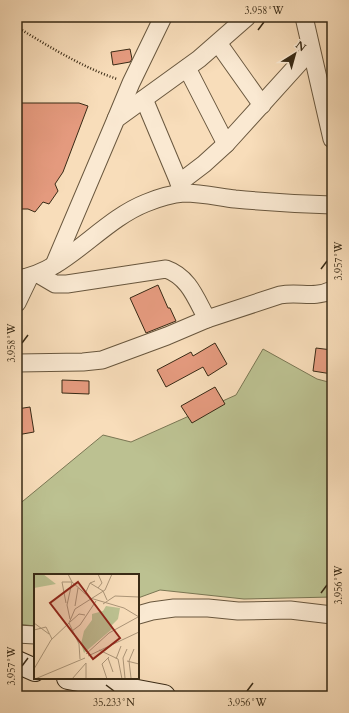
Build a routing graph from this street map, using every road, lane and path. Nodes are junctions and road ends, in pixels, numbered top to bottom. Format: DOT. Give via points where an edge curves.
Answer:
graph roads {
  1 [pos="162,17"];
  2 [pos="247,17"];
  3 [pos="304,17"];
  4 [pos="17,27"];
  5 [pos="218,43"];
  6 [pos="311,50"];
  7 [pos="187,68"];
  8 [pos="131,83"];
  9 [pos="144,98"];
  10 [pos="262,105"];
  11 [pos="116,119"];
  12 [pos="332,139"];
  13 [pos="226,144"];
  14 [pos="182,188"];
  15 [pos="332,205"];
  16 [pos="34,275"];
  17 [pos="332,290"];
  18 [pos="17,303"];
  19 [pos="207,319"];
  20 [pos="17,363"];
  21 [pos="139,615"];
  22 [pos="332,615"];
  23 [pos="17,634"];
  24 [pos="34,635"];
  25 [pos="17,662"];
  26 [pos="17,670"];
  27 [pos="34,670"];
  28 [pos="34,671"];
  29 [pos="71,679"];
  30 [pos="106,690"];
  31 [pos="164,696"];
  1 -- 8 [label="street"];
  2 -- 5 [label="street"];
  3 -- 6 [label="street"];
  4 -- 8 [label="path" via="103,74"];
  5 -- 7 [label="street"];
  5 -- 10 [label="street"];
  6 -- 10 [label="street"];
  6 -- 12 [label="street"];
  7 -- 9 [label="street"];
  7 -- 13 [label="street"];
  8 -- 11 [label="street"];
  9 -- 11 [label="street"];
  9 -- 14 [label="street"];
  10 -- 13 [label="street"];
  11 -- 16 [label="street"];
  13 -- 14 [label="street"];
  14 -- 15 [label="street" via="235,199"];
  14 -- 16 [label="street" via="144,204 103,228"];
  16 -- 18 [label="street"];
  16 -- 19 [label="street" via="55,284 67,284 166,269 176,273 188,285"];
  17 -- 19 [label="street" via="311,295 290,293"];
  19 -- 20 [label="street" via="102,360"];
  21 -- 22 [label="street" via="174,608 208,608 238,611 290,610"];
  23 -- 24 [label="street"];
  25 -- 27 [label="street"];
  26 -- 28 [label="street"];
  29 -- 30 [label="street"];
  30 -- 31 [label="street"];
}
